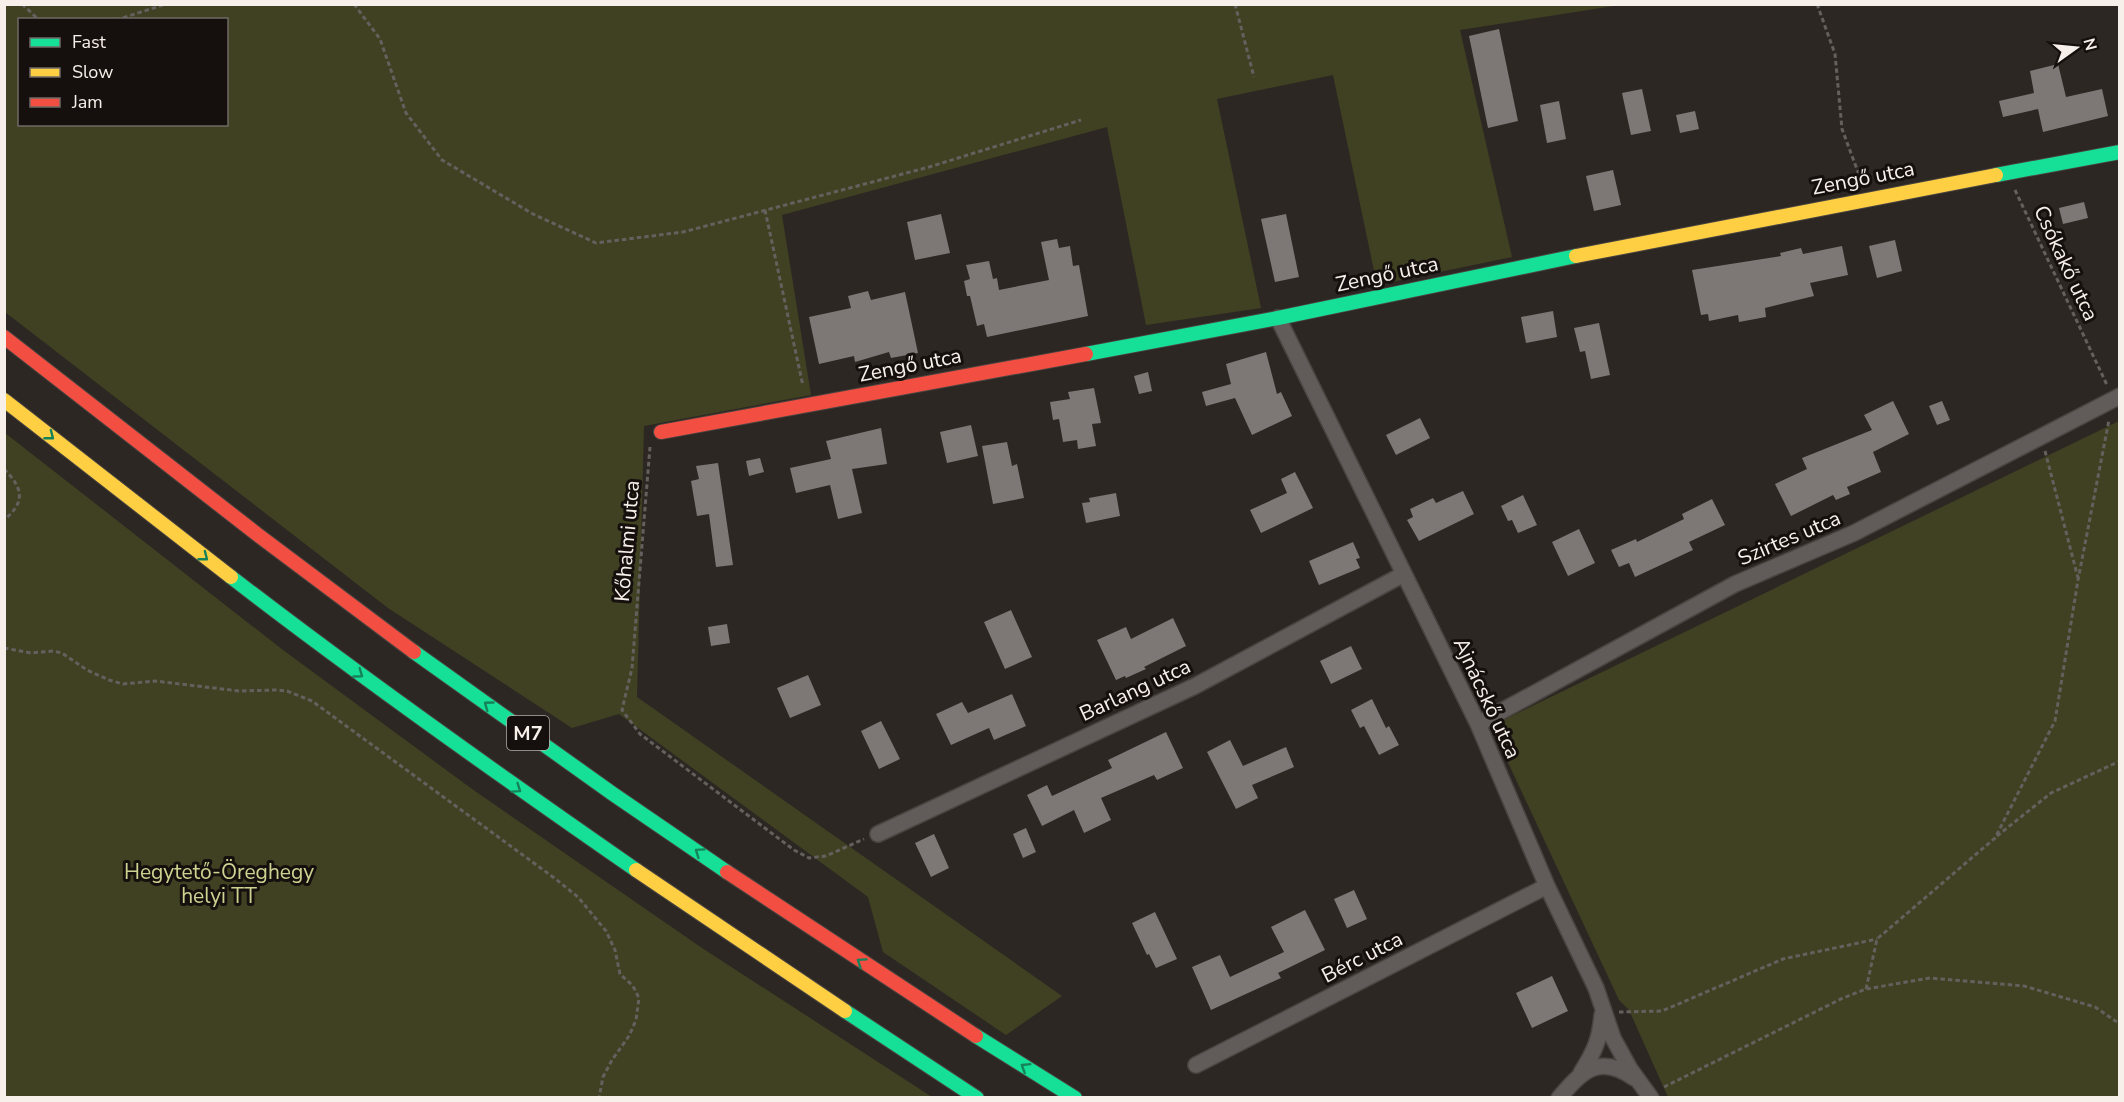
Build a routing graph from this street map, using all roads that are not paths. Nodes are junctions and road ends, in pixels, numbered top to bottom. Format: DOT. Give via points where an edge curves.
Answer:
graph roads {
  1 [pos="2120,152"];
  2 [pos="1278,318"];
  3 [pos="4,337"];
  4 [pos="2116,397"];
  5 [pos="4,400"];
  6 [pos="661,432"];
  7 [pos="1404,574"];
  8 [pos="1478,724"];
  9 [pos="878,834"];
  10 [pos="1547,886"];
  11 [pos="1603,1012"];
  12 [pos="1196,1065"];
  13 [pos="1581,1073"];
  14 [pos="1639,1081"];
  15 [pos="1650,1096"];
  16 [pos="977,1098"];
  17 [pos="1075,1098"];
  18 [pos="1559,1098"];
  1 -- 2 [label="main road, Zengő utca" via="1638,243"];
  2 -- 6 [label="main road, Zengő utca"];
  2 -- 7 [label="street, Ajnácskő utca"];
  17 -- 3 [label="main road, M7, one-way" via="784,911 499,712 334,592"];
  4 -- 8 [label="street, Szirtes utca" via="1854,533 1735,584"];
  5 -- 16 [label="main road, M7, one-way" via="312,640 475,759 696,912"];
  7 -- 8 [label="street, Ajnácskő utca"];
  7 -- 9 [label="street, Barlang utca" via="1195,686"];
  8 -- 10 [label="street, Ajnácskő utca"];
  10 -- 11 [label="street, Ajnácskő utca" via="1596,988"];
  10 -- 12 [label="street, Bérc utca"];
  11 -- 13 [label="street" via="1600,1036"];
  11 -- 14 [label="street, Ajnácskő utca" via="1613,1038"];
  13 -- 14 [label="street" via="1606,1066 1623,1070"];
  13 -- 18 [label="street"];
  14 -- 15 [label="street, Ajnácskő utca"];
}
